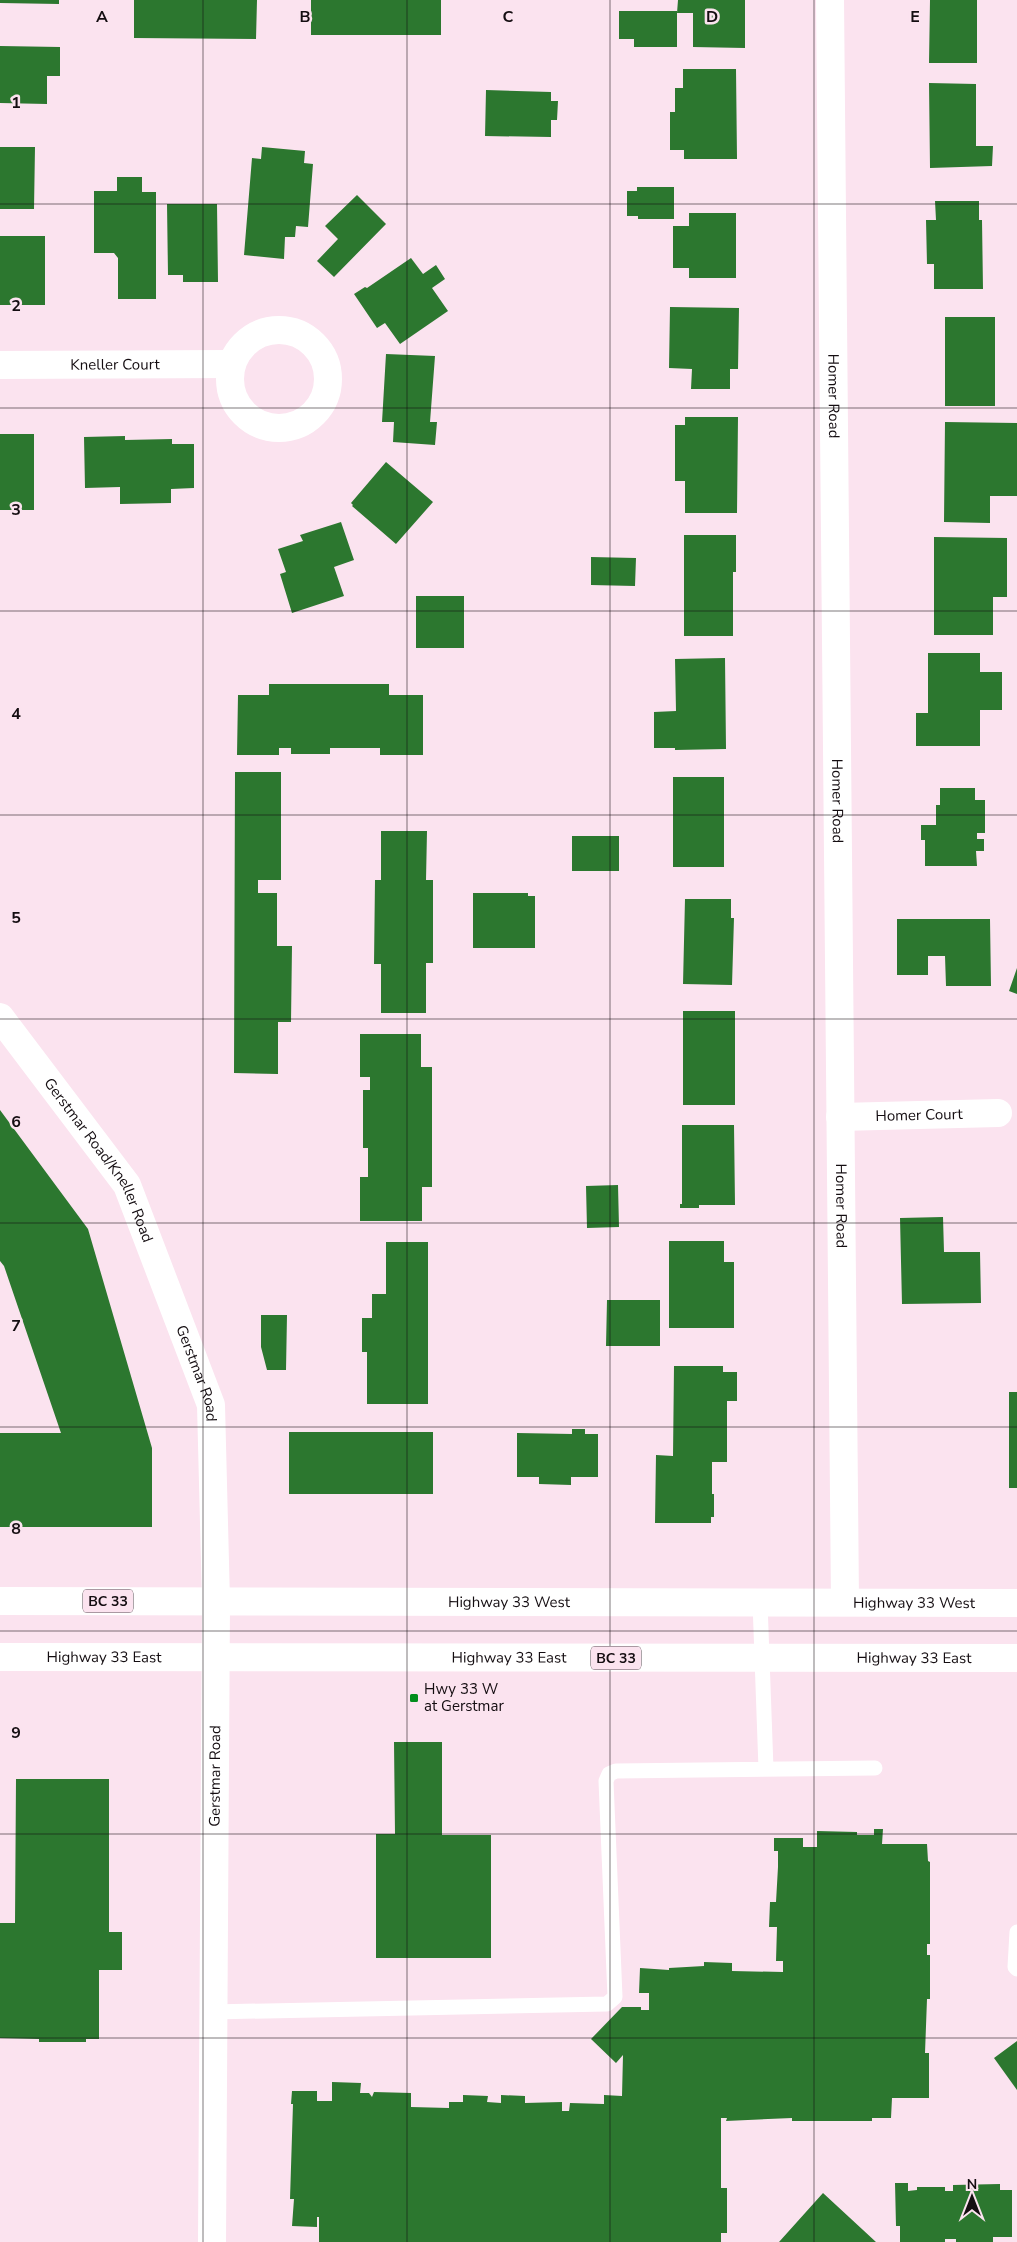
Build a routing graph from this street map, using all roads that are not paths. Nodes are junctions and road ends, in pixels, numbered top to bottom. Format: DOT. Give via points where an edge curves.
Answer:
graph roads {
  1 [pos="830,0"];
  2 [pos="231,364"];
  3 [pos="0,365"];
  4 [pos="0,1017"];
  5 [pos="998,1112"];
  6 [pos="840,1117"];
  7 [pos="177,1316"];
  8 [pos="0,1601"];
  9 [pos="216,1602"];
  10 [pos="760,1602"];
  11 [pos="845,1602"];
  12 [pos="1017,1603"];
  13 [pos="0,1657"];
  14 [pos="215,1657"];
  15 [pos="762,1658"];
  16 [pos="1017,1658"];
  17 [pos="875,1768"];
  18 [pos="766,1769"];
  19 [pos="1017,1932"];
  20 [pos="1017,1969"];
  21 [pos="212,2012"];
  22 [pos="212,2242"];
  1 -- 6 [label="street, Homer Road"];
  2 -- 3 [label="street, Kneller Court"];
  4 -- 7 [label="street, Gerstmar Road/Kneller Road" via="127,1185"];
  5 -- 6 [label="street, Homer Court"];
  6 -- 11 [label="street, Homer Road"];
  7 -- 9 [label="street, Gerstmar Road" via="211,1405"];
  8 -- 9 [label="street, Highway 33 West / BC 33"];
  9 -- 10 [label="street, Highway 33 West / BC 33"];
  9 -- 14 [label="street, Gerstmar Road"];
  10 -- 11 [label="street, Highway 33 West / BC 33"];
  10 -- 15 [label="lane"];
  11 -- 12 [label="street, Highway 33 West / BC 33"];
  13 -- 14 [label="street, Highway 33 East / BC 33"];
  14 -- 15 [label="street, Highway 33 East / BC 33"];
  14 -- 21 [label="street, Gerstmar Road"];
  15 -- 16 [label="street, Highway 33 East / BC 33"];
  15 -- 18 [label="lane"];
  17 -- 18 [label="lane"];
  18 -- 21 [label="lane" via="616,1771 609,1774 606,1781 615,1997 607,2004"];
  19 -- 20 [label="lane"];
  21 -- 22 [label="street, Gerstmar Road"];
}
